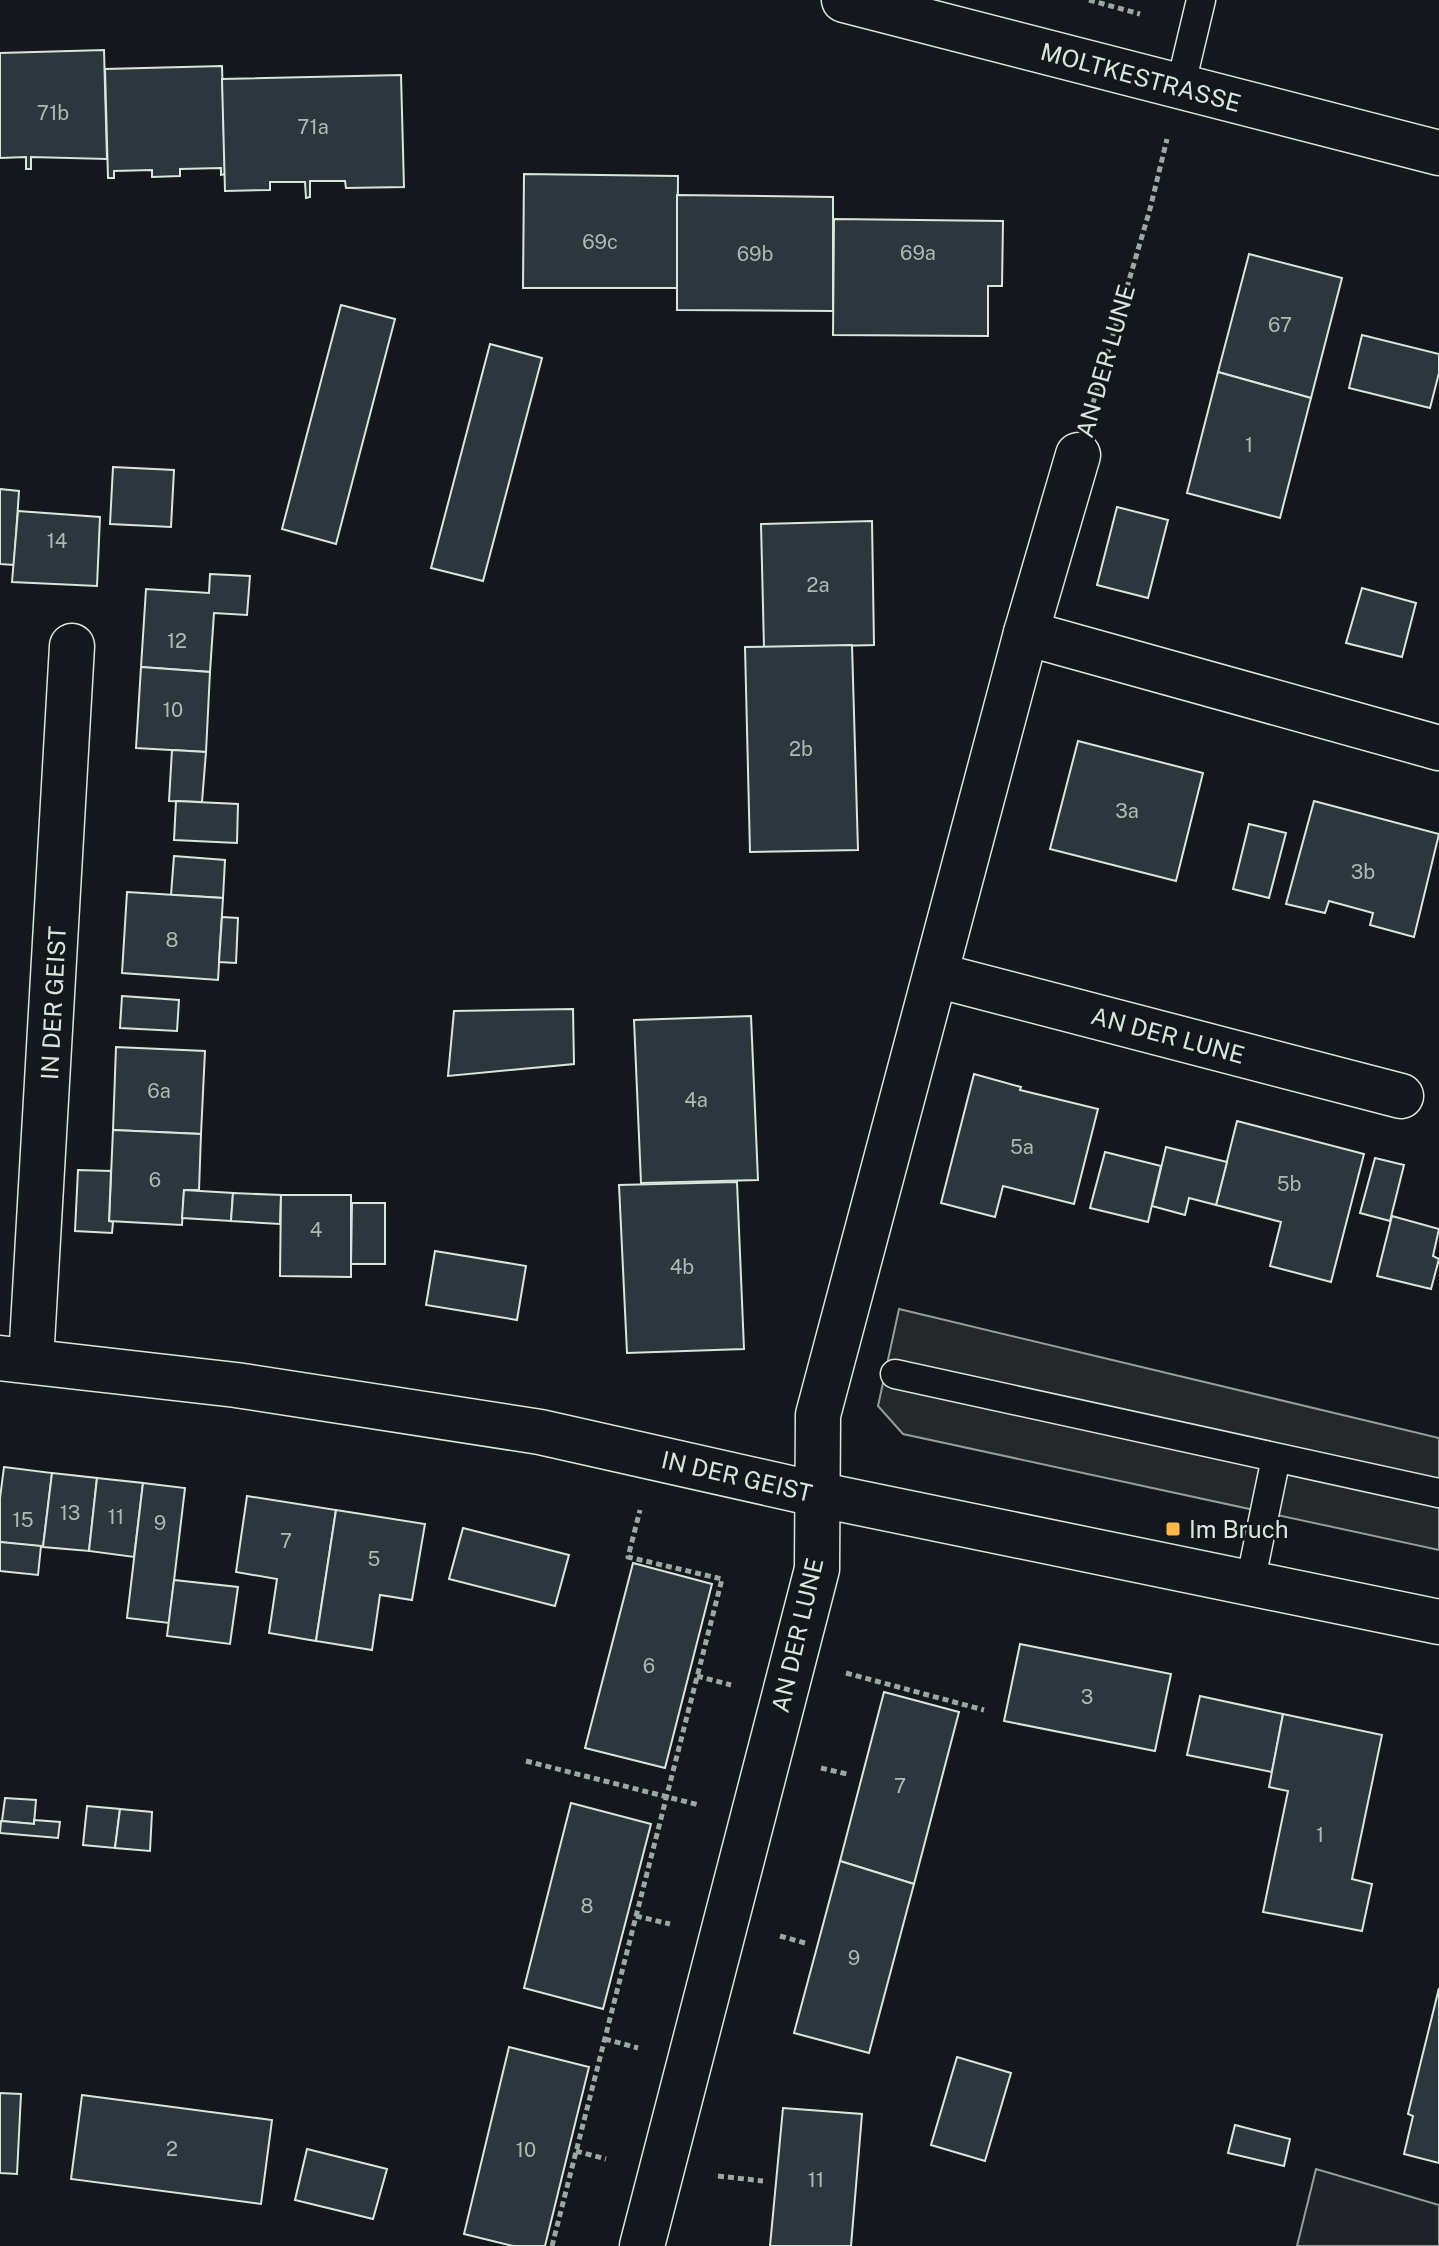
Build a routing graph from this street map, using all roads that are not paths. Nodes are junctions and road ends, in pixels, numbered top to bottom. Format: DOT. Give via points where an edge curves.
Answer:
graph roads {
  1 [pos="844,0"];
  2 [pos="1201,0"];
  3 [pos="1180,88"];
  4 [pos="1439,153"];
  5 [pos="1078,455"];
  6 [pos="1026,633"];
  7 [pos="72,646"];
  8 [pos="1439,748"];
  9 [pos="936,975"];
  10 [pos="1401,1096"];
  11 [pos="15,1360"];
  12 [pos="895,1374"];
  13 [pos="1276,1458"];
  14 [pos="1439,1493"];
  15 [pos="816,1494"];
  16 [pos="1250,1583"];
  17 [pos="1439,1622"];
  18 [pos="642,2246"];
  1 -- 3 [label="street, MOLTKESTRASSE"];
  2 -- 3 [label="lane"];
  3 -- 4 [label="street, MOLTKESTRASSE"];
  5 -- 6 [label="street, AN DER LUNE"];
  6 -- 8 [label="street"];
  6 -- 9 [label="street, AN DER LUNE"];
  7 -- 11 [label="street, IN DER GEIST"];
  9 -- 10 [label="street, AN DER LUNE"];
  9 -- 15 [label="street, AN DER LUNE" via="818,1415"];
  11 -- 15 [label="street, IN DER GEIST" via="236,1385 540,1432"];
  12 -- 13 [label="lane"];
  13 -- 14 [label="lane"];
  13 -- 16 [label="lane"];
  15 -- 16 [label="street, IN DER GEIST"];
  15 -- 18 [label="street, AN DER LUNE" via="817,1569"];
  16 -- 17 [label="street, IN DER GEIST"];
}
